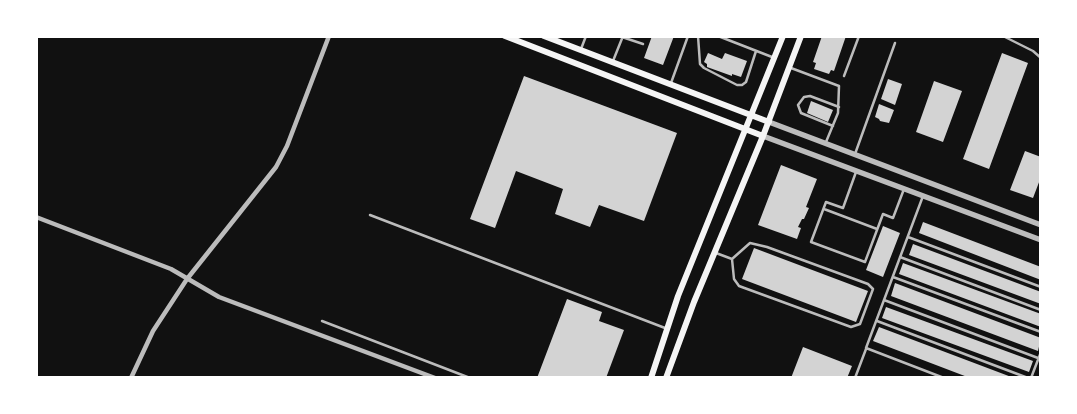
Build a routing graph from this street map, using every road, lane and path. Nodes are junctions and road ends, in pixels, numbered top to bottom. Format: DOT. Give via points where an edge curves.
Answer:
graph roads {
  1 [pos="329,36"];
  2 [pos="506,36"];
  3 [pos="544,36"];
  4 [pos="586,36"];
  5 [pos="688,36"];
  6 [pos="698,36"];
  7 [pos="718,36"];
  8 [pos="783,36"];
  9 [pos="801,36"];
  10 [pos="1003,36"];
  11 [pos="623,37"];
  12 [pos="857,37"];
  13 [pos="895,43"];
  14 [pos="642,44"];
  15 [pos="581,50"];
  16 [pos="756,51"];
  17 [pos="775,58"];
  18 [pos="1041,58"];
  19 [pos="613,62"];
  20 [pos="789,68"];
  21 [pos="844,76"];
  22 [pos="670,84"];
  23 [pos="839,107"];
  24 [pos="752,116"];
  25 [pos="768,122"];
  26 [pos="833,126"];
  27 [pos="746,130"];
  28 [pos="763,136"];
  29 [pos="826,143"];
  30 [pos="855,154"];
  31 [pos="856,171"];
  32 [pos="904,188"];
  33 [pos="924,196"];
  34 [pos="824,209"];
  35 [pos="370,215"];
  36 [pos="36,218"];
  37 [pos="1041,225"];
  38 [pos="877,229"];
  39 [pos="908,236"];
  40 [pos="1041,240"];
  41 [pos="714,253"];
  42 [pos="900,257"];
  43 [pos="732,259"];
  44 [pos="893,277"];
  45 [pos="187,279"];
  46 [pos="1041,287"];
  47 [pos="884,300"];
  48 [pos="1041,310"];
  49 [pos="322,321"];
  50 [pos="876,321"];
  51 [pos="667,329"];
  52 [pos="1041,332"];
  53 [pos="866,348"];
  54 [pos="1041,352"];
  55 [pos="1038,358"];
  56 [pos="131,378"];
  57 [pos="435,378"];
  58 [pos="470,378"];
  59 [pos="650,378"];
  60 [pos="666,378"];
  61 [pos="855,378"];
  62 [pos="944,378"];
  63 [pos="1029,378"];
  1 -- 45 [label="street" via="276,167"];
  2 -- 27 [label="main road"];
  3 -- 15 [label="main road"];
  4 -- 15 [label="lane"];
  5 -- 22 [label="lane"];
  6 -- 16 [label="lane" via="700,64 737,84 746,82"];
  7 -- 16 [label="lane"];
  8 -- 17 [label="main road"];
  9 -- 20 [label="main road"];
  10 -- 18 [label="lane"];
  11 -- 14 [label="lane"];
  11 -- 19 [label="lane"];
  12 -- 21 [label="lane"];
  13 -- 30 [label="lane"];
  15 -- 19 [label="main road"];
  16 -- 17 [label="lane"];
  17 -- 24 [label="main road"];
  19 -- 22 [label="main road"];
  20 -- 23 [label="lane" via="839,86"];
  20 -- 25 [label="main road"];
  22 -- 24 [label="main road"];
  23 -- 26 [label="lane"];
  23 -- 26 [label="lane" via="810,96 798,105 801,113"];
  24 -- 25 [label="main road"];
  24 -- 27 [label="main road"];
  25 -- 28 [label="main road"];
  25 -- 29 [label="street"];
  26 -- 29 [label="lane"];
  27 -- 28 [label="main road"];
  27 -- 51 [label="main road"];
  28 -- 31 [label="street"];
  28 -- 41 [label="main road"];
  29 -- 30 [label="street"];
  30 -- 37 [label="street"];
  31 -- 32 [label="street"];
  31 -- 34 [label="lane" via="843,208 826,202"];
  32 -- 33 [label="street"];
  32 -- 38 [label="lane" via="893,218 883,214"];
  33 -- 39 [label="lane"];
  33 -- 40 [label="street"];
  34 -- 38 [label="lane"];
  34 -- 38 [label="lane" via="812,242 820,246 865,262"];
  35 -- 51 [label="lane"];
  36 -- 45 [label="street" via="171,269"];
  39 -- 42 [label="lane"];
  39 -- 46 [label="lane"];
  41 -- 43 [label="lane"];
  41 -- 60 [label="main road"];
  42 -- 44 [label="lane"];
  42 -- 48 [label="lane"];
  43 -- 43 [label="lane" via="750,243 868,284 872,289 860,324 851,327 739,286 734,279"];
  44 -- 47 [label="lane"];
  44 -- 52 [label="lane"];
  45 -- 56 [label="street" via="153,331"];
  45 -- 57 [label="street" via="219,297"];
  47 -- 50 [label="lane"];
  47 -- 55 [label="lane"];
  49 -- 58 [label="lane"];
  50 -- 53 [label="lane"];
  50 -- 63 [label="lane"];
  51 -- 59 [label="main road"];
  53 -- 61 [label="lane"];
  53 -- 62 [label="lane"];
  54 -- 55 [label="lane"];
  55 -- 63 [label="lane"];
}
